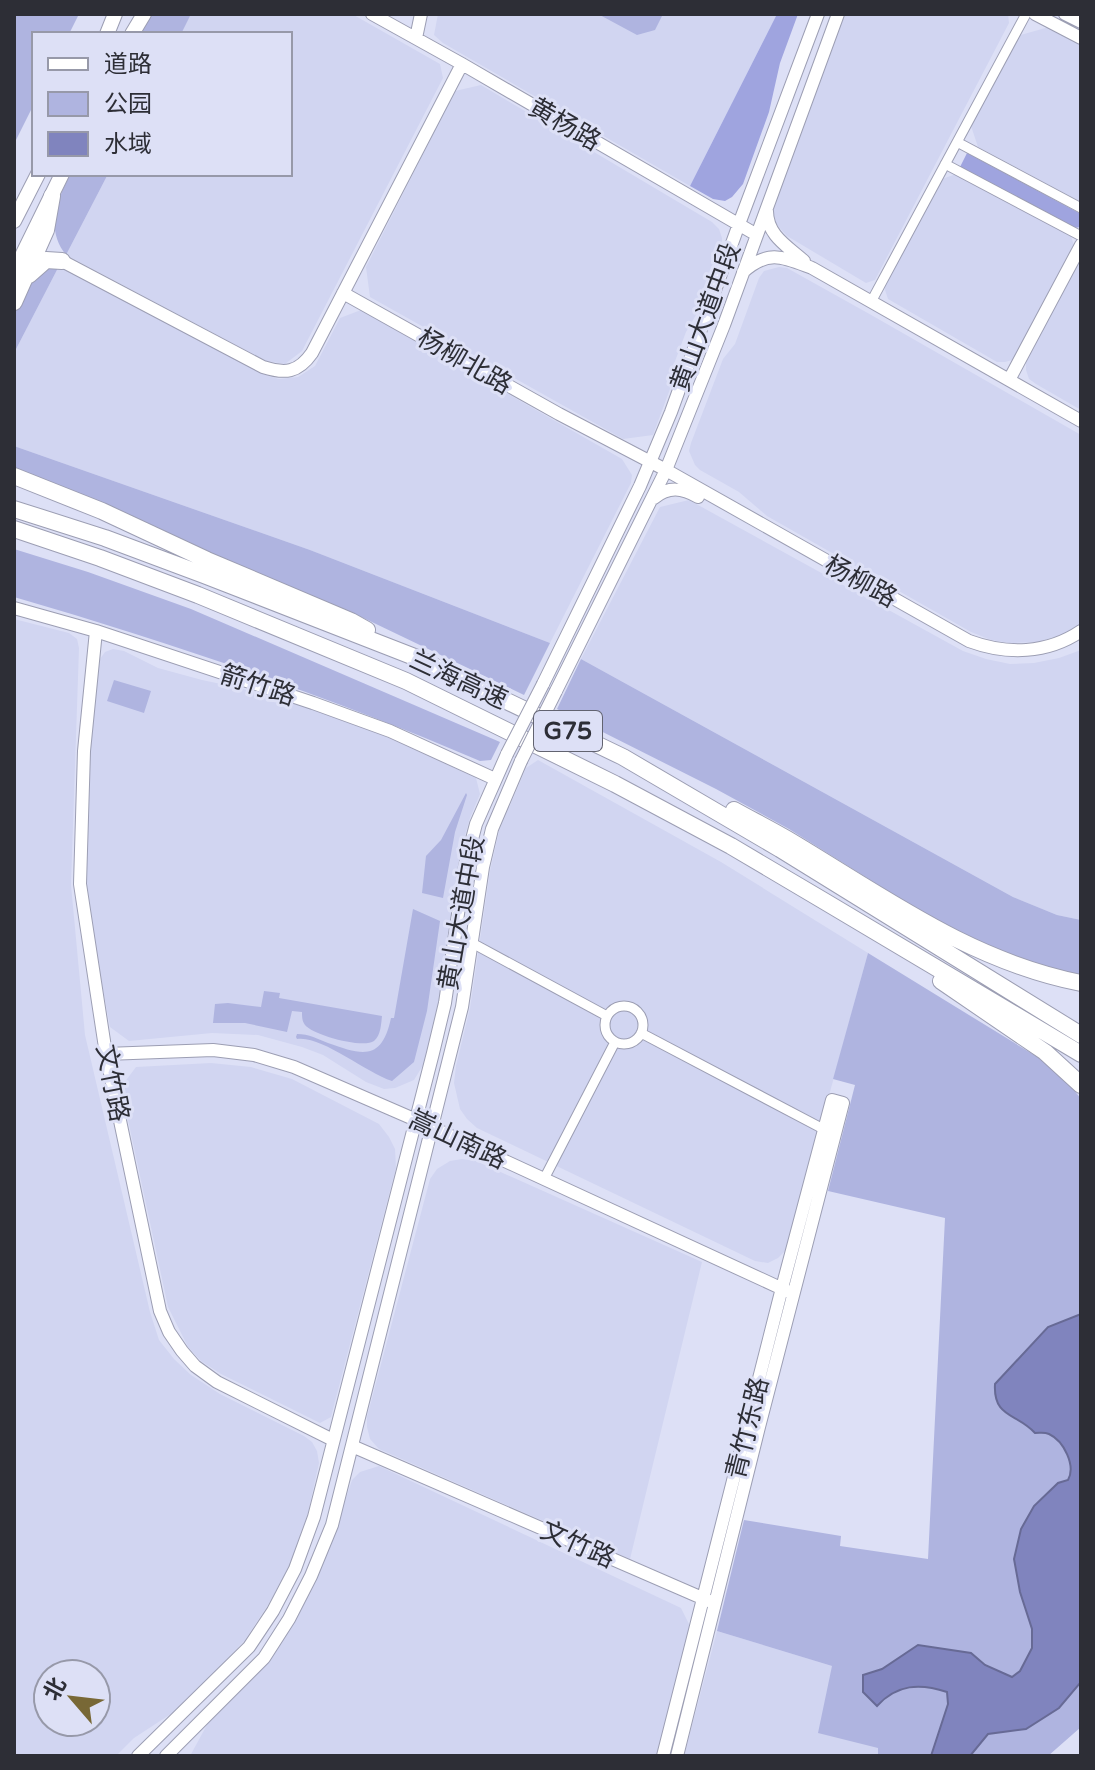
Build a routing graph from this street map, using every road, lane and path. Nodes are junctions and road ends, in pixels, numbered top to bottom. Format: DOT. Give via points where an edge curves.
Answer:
graph roads {
  1 [pos="144,14"];
  2 [pos="372,14"];
  3 [pos="421,14"];
  4 [pos="818,14"];
  5 [pos="838,14"];
  6 [pos="1026,14"];
  7 [pos="1035,14"];
  8 [pos="1065,14"];
  9 [pos="1081,22"];
  10 [pos="133,32"];
  11 [pos="416,38"];
  12 [pos="1081,38"];
  13 [pos="462,64"];
  14 [pos="957,142"];
  15 [pos="945,164"];
  16 [pos="37,176"];
  17 [pos="61,176"];
  18 [pos="52,196"];
  19 [pos="768,206"];
  20 [pos="1081,208"];
  21 [pos="14,221"];
  22 [pos="739,224"];
  23 [pos="46,230"];
  24 [pos="757,235"];
  25 [pos="1081,236"];
  26 [pos="1081,245"];
  27 [pos="62,261"];
  28 [pos="812,268"];
  29 [pos="743,272"];
  30 [pos="16,286"];
  31 [pos="343,293"];
  32 [pos="871,302"];
  33 [pos="1009,380"];
  34 [pos="1081,421"];
  35 [pos="587,429"];
  36 [pos="651,462"];
  37 [pos="666,470"];
  38 [pos="14,476"];
  39 [pos="640,486"];
  40 [pos="654,498"];
  41 [pos="14,509"];
  42 [pos="14,529"];
  43 [pos="14,537"];
  44 [pos="100,558"];
  45 [pos="14,608"];
  46 [pos="96,631"];
  47 [pos="1081,631"];
  48 [pos="1081,639"];
  49 [pos="417,658"];
  50 [pos="623,757"];
  51 [pos="495,779"];
  52 [pos="824,901"];
  53 [pos="472,943"];
  54 [pos="1081,983"];
  55 [pos="607,1016"];
  56 [pos="641,1033"];
  57 [pos="1081,1035"];
  58 [pos="615,1042"];
  59 [pos="106,1054"];
  60 [pos="1081,1054"];
  61 [pos="1081,1085"];
  62 [pos="838,1102"];
  63 [pos="416,1120"];
  64 [pos="431,1127"];
  65 [pos="830,1132"];
  66 [pos="544,1179"];
  67 [pos="788,1291"];
  68 [pos="333,1440"];
  69 [pos="352,1446"];
  70 [pos="709,1601"];
  71 [pos="138,1756"];
  72 [pos="166,1756"];
  73 [pos="663,1756"];
  74 [pos="677,1756"];
  1 -- 10 [label="main road"];
  2 -- 11 [label="street, 黄杨路"];
  3 -- 11 [label="street"];
  4 -- 22 [label="street, 黄山大道中段"];
  5 -- 19 [label="street, 黄山大道中段"];
  6 -- 14 [label="street"];
  7 -- 12 [label="street"];
  8 -- 9 [label="street"];
  11 -- 13 [label="street, 黄杨路"];
  13 -- 22 [label="street, 黄杨路"];
  13 -- 31 [label="street"];
  14 -- 15 [label="street"];
  14 -- 20 [label="street"];
  15 -- 25 [label="street"];
  15 -- 32 [label="street"];
  16 -- 21 [label="main road"];
  17 -- 18 [label="main road"];
  18 -- 23 [label="highway"];
  18 -- 30 [label="main road"];
  19 -- 24 [label="street, 黄山大道中段"];
  19 -- 28 [label="street" via="772,232"];
  22 -- 24 [label="street, 黄杨路"];
  22 -- 36 [label="street, 黄山大道中段"];
  23 -- 27 [label="highway" via="46,240"];
  23 -- 30 [label="highway"];
  24 -- 29 [label="street, 黄山大道中段"];
  26 -- 33 [label="street"];
  27 -- 30 [label="highway" via="46,260"];
  27 -- 31 [label="street" via="274,371 306,362"];
  28 -- 29 [label="street" via="775,256"];
  28 -- 32 [label="street"];
  29 -- 37 [label="street, 黄山大道中段"];
  31 -- 35 [label="street, 杨柳北路"];
  32 -- 33 [label="street"];
  33 -- 34 [label="street"];
  35 -- 36 [label="street, 杨柳路"];
  35 -- 39 [label="street" via="636,464"];
  36 -- 37 [label="street, 杨柳路"];
  36 -- 39 [label="street, 黄山大道中段"];
  37 -- 40 [label="street, 黄山大道中段"];
  37 -- 47 [label="street, 杨柳路" via="969,641 1021,651 1063,642"];
  38 -- 49 [label="highway" via="351,621"];
  39 -- 51 [label="street, 黄山大道中段, bridge"];
  40 -- 48 [label="street, 杨柳路" via="672,489 691,493 982,651 1035,656"];
  40 -- 53 [label="street, 黄山大道中段, bridge" via="492,829"];
  41 -- 49 [label="highway, 兰海高速 / G75" via="105,538"];
  42 -- 44 [label="highway, 兰海高速 / G75"];
  43 -- 44 [label="highway"];
  44 -- 52 [label="highway, 兰海高速 / G75" via="406,681 615,784"];
  45 -- 46 [label="street, 箭竹路"];
  46 -- 51 [label="street, 箭竹路" via="390,731"];
  46 -- 59 [label="street, 文竹路" via="84,751 80,884"];
  49 -- 50 [label="highway, 兰海高速 / G75"];
  50 -- 54 [label="highway" via="786,838 955,940 1037,973"];
  50 -- 57 [label="highway, 兰海高速 / G75"];
  51 -- 63 [label="street, 黄山大道中段" via="465,866 445,1003"];
  52 -- 60 [label="highway"];
  52 -- 61 [label="highway, G75" via="1045,1052"];
  53 -- 55 [label="street"];
  53 -- 64 [label="street, 黄山大道中段" via="462,1007"];
  55 -- 56 [label="street" via="616,1007 635,1010 642,1020"];
  55 -- 58 [label="street" via="605,1028"];
  56 -- 58 [label="street" via="632,1042"];
  56 -- 65 [label="street"];
  58 -- 66 [label="street"];
  59 -- 63 [label="street, 嵩山南路" via="213,1050 254,1055"];
  59 -- 68 [label="street, 文竹路" via="160,1311 169,1332 195,1366 217,1382"];
  62 -- 65 [label="street, 青竹东路"];
  63 -- 64 [label="street, 嵩山南路"];
  63 -- 68 [label="street, 黄山大道中段"];
  64 -- 66 [label="street, 嵩山南路"];
  64 -- 69 [label="street, 黄山大道中段"];
  65 -- 67 [label="street, 青竹东路"];
  66 -- 67 [label="street, 嵩山南路"];
  67 -- 70 [label="street, 青竹东路"];
  68 -- 71 [label="street, 黄山大道中段" via="314,1517 273,1611 249,1647"];
  69 -- 70 [label="street, 文竹路"];
  69 -- 72 [label="street, 黄山大道中段" via="332,1525 289,1619 264,1658"];
  70 -- 73 [label="street, 青竹东路"];
  70 -- 74 [label="street, 青竹东路"];
}
